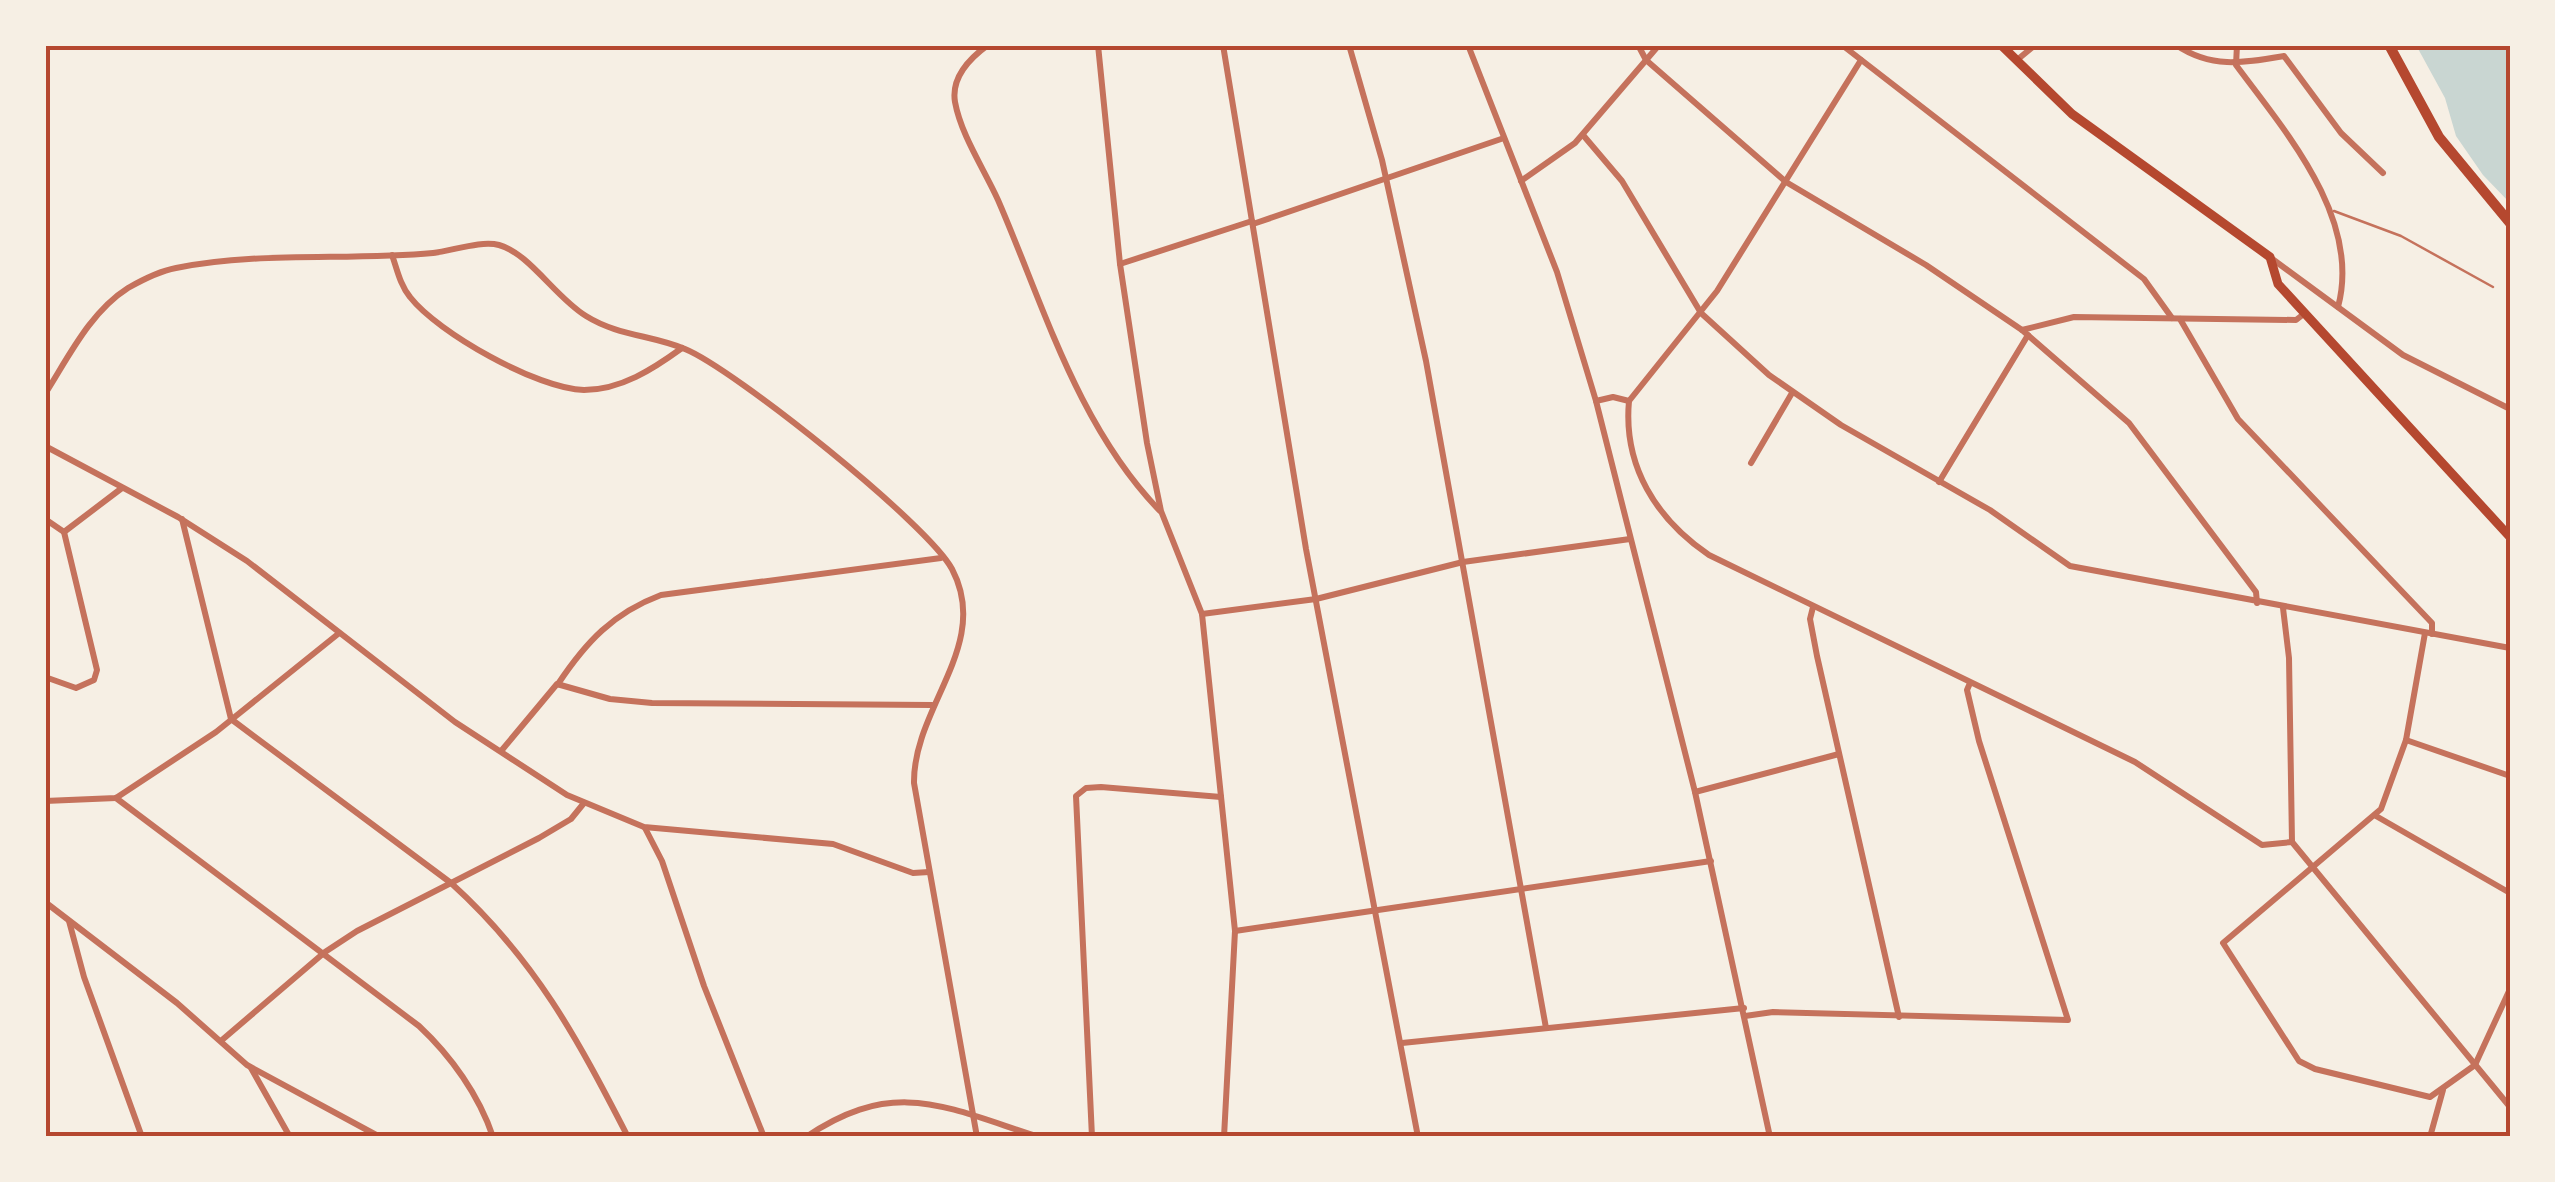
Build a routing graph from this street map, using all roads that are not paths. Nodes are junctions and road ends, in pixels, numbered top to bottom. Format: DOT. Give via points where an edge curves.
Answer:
graph roads {
  1 [pos="988,45"];
  2 [pos="1098,45"];
  3 [pos="1223,45"];
  4 [pos="1349,45"];
  5 [pos="1468,45"];
  6 [pos="1638,45"];
  7 [pos="1658,45"];
  8 [pos="1842,45"];
  9 [pos="2002,45"];
  10 [pos="2035,45"];
  11 [pos="2176,45"];
  12 [pos="2237,45"];
  13 [pos="2388,45"];
  14 [pos="1646,60"];
  15 [pos="1861,60"];
  16 [pos="2015,62"];
  17 [pos="2236,65"];
  18 [pos="1583,134"];
  19 [pos="1504,138"];
  20 [pos="2383,173"];
  21 [pos="1386,178"];
  22 [pos="1522,181"];
  23 [pos="1786,182"];
  24 [pos="2327,212"];
  25 [pos="1253,223"];
  26 [pos="2510,223"];
  27 [pos="392,255"];
  28 [pos="2270,257"];
  29 [pos="1120,264"];
  30 [pos="2493,288"];
  31 [pos="2338,306"];
  32 [pos="1701,313"];
  33 [pos="2306,313"];
  34 [pos="2176,318"];
  35 [pos="2024,333"];
  36 [pos="683,348"];
  37 [pos="1792,393"];
  38 [pos="45,394"];
  39 [pos="1596,400"];
  40 [pos="1629,402"];
  41 [pos="2510,409"];
  42 [pos="45,446"];
  43 [pos="1752,464"];
  44 [pos="1939,482"];
  45 [pos="122,488"];
  46 [pos="1161,512"];
  47 [pos="45,519"];
  48 [pos="182,519"];
  49 [pos="64,532"];
  50 [pos="2510,536"];
  51 [pos="1630,539"];
  52 [pos="942,558"];
  53 [pos="1463,562"];
  54 [pos="1316,599"];
  55 [pos="2257,603"];
  56 [pos="1814,607"];
  57 [pos="2283,608"];
  58 [pos="1202,614"];
  59 [pos="338,634"];
  60 [pos="2429,634"];
  61 [pos="2510,648"];
  62 [pos="45,676"];
  63 [pos="1970,682"];
  64 [pos="558,684"];
  65 [pos="932,704"];
  66 [pos="231,719"];
  67 [pos="2406,740"];
  68 [pos="502,751"];
  69 [pos="1839,754"];
  70 [pos="2510,776"];
  71 [pos="1695,792"];
  72 [pos="1221,796"];
  73 [pos="116,798"];
  74 [pos="45,800"];
  75 [pos="584,803"];
  76 [pos="2376,816"];
  77 [pos="644,827"];
  78 [pos="2292,842"];
  79 [pos="1711,861"];
  80 [pos="2311,867"];
  81 [pos="929,872"];
  82 [pos="451,884"];
  83 [pos="1520,888"];
  84 [pos="2510,893"];
  85 [pos="45,902"];
  86 [pos="1376,910"];
  87 [pos="69,920"];
  88 [pos="1234,931"];
  89 [pos="325,952"];
  90 [pos="2510,989"];
  91 [pos="1744,1012"];
  92 [pos="1900,1017"];
  93 [pos="1546,1028"];
  94 [pos="222,1040"];
  95 [pos="1402,1044"];
  96 [pos="2475,1065"];
  97 [pos="250,1067"];
  98 [pos="2444,1089"];
  99 [pos="2510,1107"];
  100 [pos="974,1116"];
  101 [pos="142,1137"];
  102 [pos="290,1137"];
  103 [pos="380,1137"];
  104 [pos="493,1137"];
  105 [pos="628,1137"];
  106 [pos="764,1137"];
  107 [pos="806,1137"];
  108 [pos="977,1137"];
  109 [pos="1039,1137"];
  110 [pos="1092,1137"];
  111 [pos="1224,1137"];
  112 [pos="1418,1137"];
  113 [pos="1770,1137"];
  114 [pos="2430,1137"];
  1 -- 46 [label="street" via="957,80 955,100 966,132 1048,330 1112,445"];
  2 -- 29 [label="street"];
  3 -- 25 [label="street"];
  4 -- 21 [label="street"];
  5 -- 19 [label="street"];
  6 -- 14 [label="street"];
  7 -- 14 [label="street"];
  8 -- 15 [label="street"];
  9 -- 16 [label="main road"];
  10 -- 16 [label="street"];
  11 -- 17 [label="street" via="2210,62"];
  12 -- 17 [label="street"];
  13 -- 26 [label="highway" via="2440,137"];
  14 -- 18 [label="street"];
  14 -- 23 [label="street"];
  15 -- 23 [label="street"];
  15 -- 34 [label="street" via="2131,268"];
  16 -- 28 [label="main road" via="2072,114"];
  17 -- 20 [label="street" via="2284,56 2341,133"];
  17 -- 24 [label="street" via="2299,150"];
  18 -- 22 [label="street"];
  18 -- 32 [label="street" via="1622,181"];
  19 -- 21 [label="street"];
  19 -- 22 [label="street"];
  21 -- 25 [label="street"];
  21 -- 53 [label="street"];
  22 -- 39 [label="street"];
  23 -- 32 [label="street"];
  23 -- 35 [label="street"];
  24 -- 30 [label="lane" via="2401,236"];
  24 -- 31 [label="street" via="2342,263"];
  25 -- 29 [label="street"];
  25 -- 54 [label="street"];
  27 -- 36 [label="street" via="505,246 592,320 633,338"];
  27 -- 36 [label="street" via="411,300 491,357 548,382 584,390 621,382"];
  27 -- 38 [label="street" via="176,268 145,280 90,324"];
  28 -- 31 [label="street"];
  28 -- 33 [label="main road" via="2278,284"];
  29 -- 46 [label="street"];
  31 -- 41 [label="street" via="2403,355"];
  32 -- 37 [label="street"];
  32 -- 40 [label="street"];
  33 -- 34 [label="street" via="2296,320"];
  33 -- 50 [label="main road"];
  34 -- 35 [label="street" via="2074,317"];
  34 -- 60 [label="street" via="2238,419 2432,623"];
  35 -- 44 [label="street"];
  35 -- 55 [label="street" via="2128,423 2248,581"];
  36 -- 52 [label="street" via="892,502"];
  37 -- 43 [label="street"];
  37 -- 44 [label="street"];
  39 -- 40 [label="street" via="1613,396"];
  39 -- 51 [label="street"];
  40 -- 56 [label="street" via="1630,450 1665,518 1709,555"];
  42 -- 45 [label="street"];
  44 -- 55 [label="street" via="2070,566"];
  45 -- 48 [label="street"];
  45 -- 49 [label="street"];
  46 -- 58 [label="street"];
  47 -- 49 [label="street"];
  48 -- 59 [label="street"];
  48 -- 66 [label="street"];
  49 -- 62 [label="street" via="97,670 94,680 76,688"];
  51 -- 53 [label="street"];
  51 -- 71 [label="street"];
  52 -- 64 [label="street" via="661,595 614,618"];
  52 -- 65 [label="street" via="966,612 961,646"];
  53 -- 54 [label="street"];
  53 -- 83 [label="street"];
  54 -- 58 [label="street"];
  54 -- 86 [label="street"];
  55 -- 57 [label="street"];
  56 -- 63 [label="street"];
  56 -- 69 [label="street" via="1810,619"];
  57 -- 60 [label="street"];
  57 -- 78 [label="street"];
  58 -- 72 [label="street"];
  59 -- 66 [label="street"];
  59 -- 68 [label="street"];
  60 -- 61 [label="street"];
  60 -- 67 [label="street"];
  63 -- 78 [label="street" via="2135,762 2262,845"];
  63 -- 92 [label="street" via="1979,741 2068,1020"];
  64 -- 65 [label="street" via="652,702"];
  64 -- 68 [label="street"];
  65 -- 81 [label="street" via="914,764"];
  66 -- 73 [label="street"];
  66 -- 82 [label="street"];
  67 -- 70 [label="street"];
  67 -- 76 [label="street"];
  68 -- 75 [label="street"];
  69 -- 71 [label="street"];
  69 -- 92 [label="street"];
  71 -- 79 [label="street"];
  72 -- 88 [label="street"];
  72 -- 110 [label="street" via="1102,788 1076,796"];
  73 -- 74 [label="street"];
  73 -- 89 [label="street"];
  75 -- 77 [label="street"];
  75 -- 82 [label="street" via="572,819"];
  76 -- 80 [label="street"];
  76 -- 84 [label="street"];
  77 -- 81 [label="street" via="812,840 913,873"];
  77 -- 106 [label="street"];
  78 -- 80 [label="street"];
  79 -- 83 [label="street"];
  79 -- 91 [label="street"];
  80 -- 96 [label="street"];
  80 -- 98 [label="street" via="2222,939 2300,1061 2430,1096"];
  81 -- 100 [label="street"];
  82 -- 89 [label="street"];
  82 -- 105 [label="street" via="522,954 553,998"];
  83 -- 86 [label="street"];
  83 -- 93 [label="street"];
  85 -- 87 [label="street"];
  86 -- 88 [label="street"];
  86 -- 95 [label="street"];
  87 -- 94 [label="street"];
  87 -- 101 [label="street"];
  88 -- 111 [label="street"];
  89 -- 94 [label="street"];
  89 -- 104 [label="street" via="440,1045"];
  90 -- 96 [label="street"];
  91 -- 92 [label="street"];
  91 -- 93 [label="street"];
  91 -- 113 [label="street"];
  93 -- 95 [label="street"];
  94 -- 97 [label="street"];
  95 -- 112 [label="street"];
  96 -- 98 [label="street"];
  96 -- 99 [label="street"];
  97 -- 102 [label="street"];
  97 -- 103 [label="street"];
  98 -- 114 [label="street"];
  100 -- 107 [label="street" via="941,1106 875,1103"];
  100 -- 108 [label="street"];
  100 -- 109 [label="street"];
}
